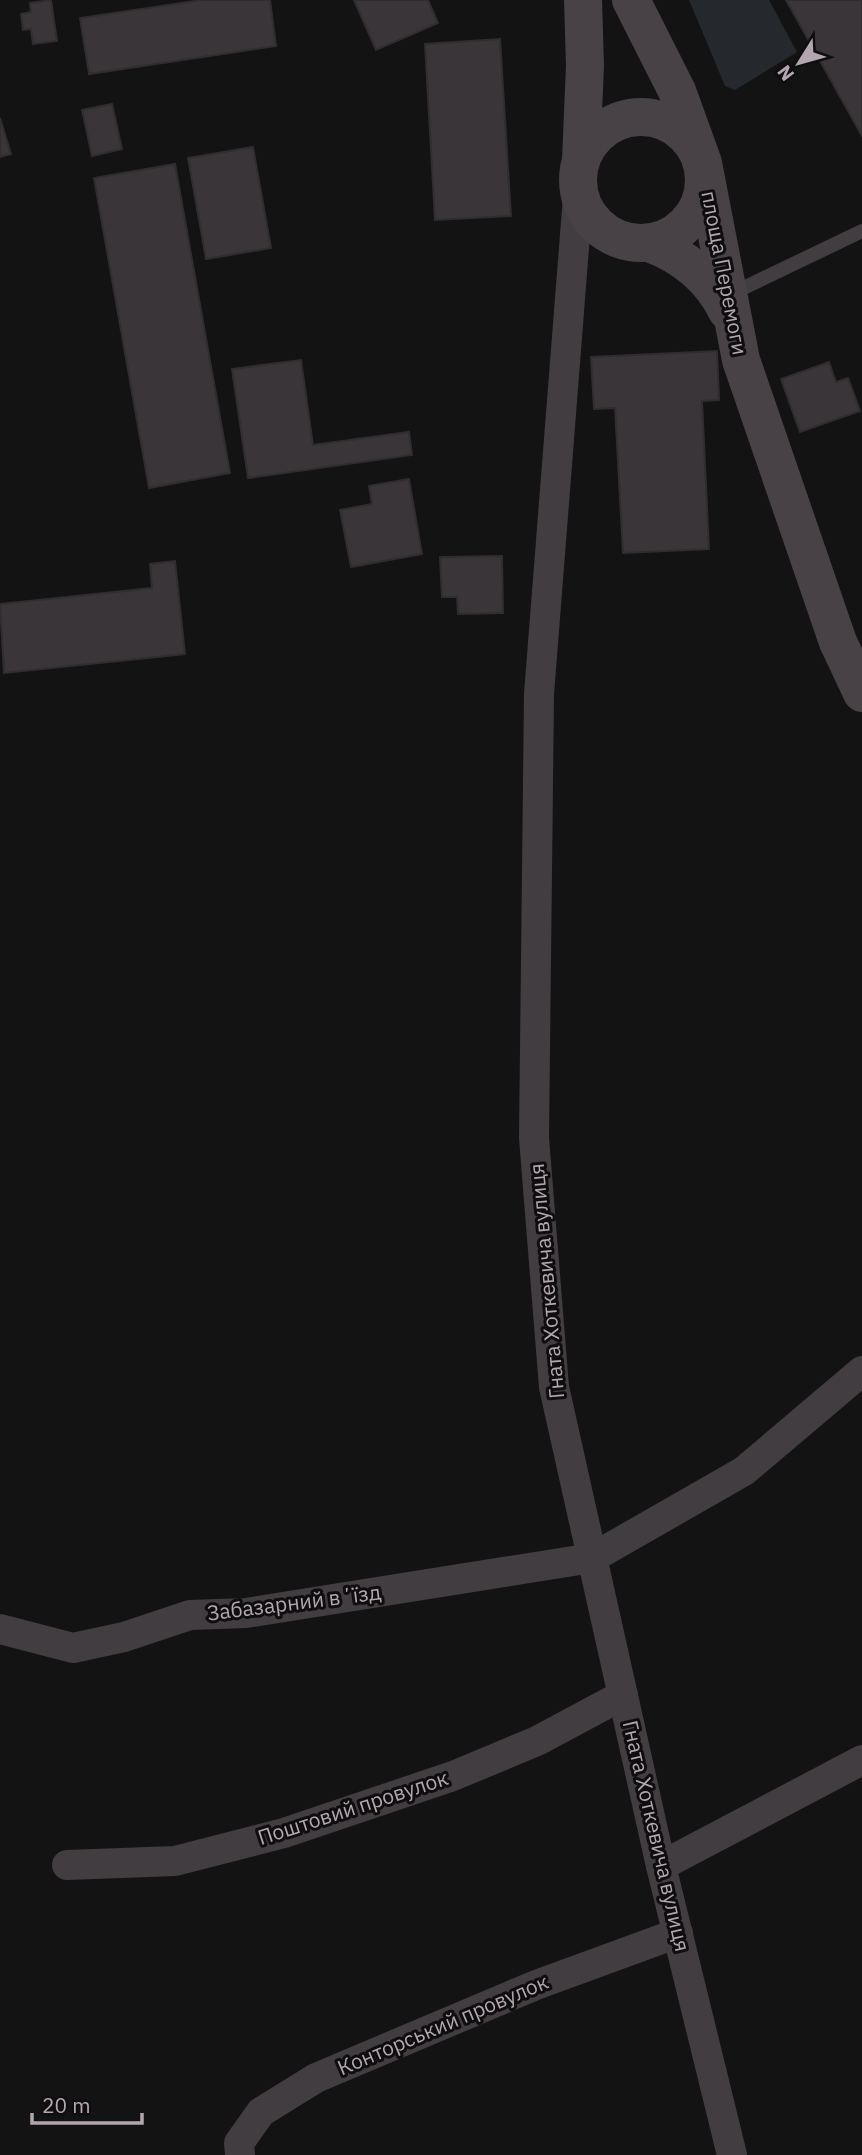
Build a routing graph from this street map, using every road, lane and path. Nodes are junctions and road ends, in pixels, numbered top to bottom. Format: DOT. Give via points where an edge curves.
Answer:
graph roads {
  1 [pos="583,0"];
  2 [pos="631,0"];
  3 [pos="703,163"];
  4 [pos="580,172"];
  5 [pos="862,231"];
  6 [pos="649,243"];
  7 [pos="730,309"];
  8 [pos="862,693"];
  9 [pos="862,1371"];
  10 [pos="593,1559"];
  11 [pos="0,1629"];
  12 [pos="623,1695"];
  13 [pos="862,1759"];
  14 [pos="67,1865"];
  15 [pos="662,1866"];
  16 [pos="678,1933"];
  17 [pos="240,2155"];
  18 [pos="732,2155"];
  1 -- 4 [label="street"];
  2 -- 3 [label="street, площа Перемоги" via="677,91"];
  3 -- 4 [label="street" via="684,132 660,119 634,116 600,130 588,144"];
  3 -- 6 [label="street" via="705,181 695,215 667,238"];
  3 -- 7 [label="street, площа Перемоги"];
  4 -- 6 [label="street" via="587,213 598,227 614,237"];
  4 -- 10 [label="street, Гната Хоткевича вулиця" via="539,694 534,1138 554,1387"];
  5 -- 7 [label="lane"];
  6 -- 7 [label="street" via="700,272"];
  7 -- 8 [label="street, площа Перемоги" via="741,360 838,642"];
  9 -- 10 [label="street" via="744,1471"];
  10 -- 11 [label="street, Забазарний вʼїзд" via="246,1613 190,1615 73,1648"];
  10 -- 12 [label="street, Гната Хоткевича вулиця"];
  12 -- 14 [label="street, Поштовий провулок" via="537,1741 465,1771 284,1833 175,1861"];
  12 -- 15 [label="street, Гната Хоткевича вулиця"];
  13 -- 15 [label="street"];
  15 -- 16 [label="street, Гната Хоткевича вулиця"];
  16 -- 17 [label="street, Конторський провулок" via="536,1985 316,2078 261,2112 239,2143"];
  16 -- 18 [label="street, Гната Хоткевича вулиця"];
}
